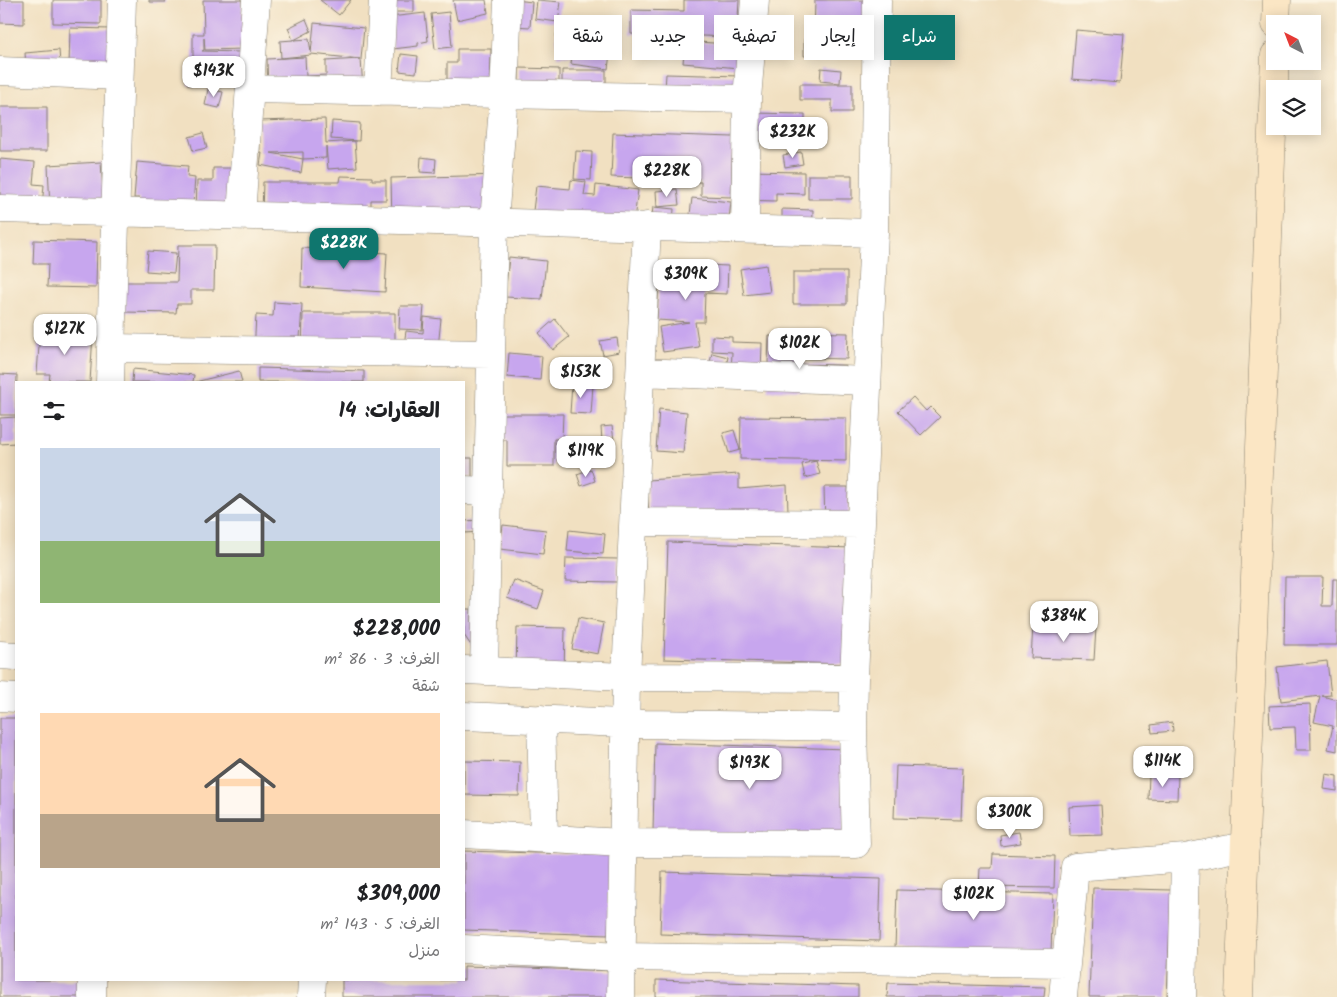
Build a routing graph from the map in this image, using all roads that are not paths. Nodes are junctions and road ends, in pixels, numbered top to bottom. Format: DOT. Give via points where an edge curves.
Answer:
graph roads {
  1 [pos="122,0"];
  2 [pos="256,0"];
  3 [pos="383,0"];
  4 [pos="508,0"];
  5 [pos="755,0"];
  6 [pos="877,0"];
  7 [pos="1277,0"];
  8 [pos="1276,15"];
  9 [pos="1274,70"];
  10 [pos="0,71"];
  11 [pos="120,76"];
  12 [pos="251,90"];
  13 [pos="378,92"];
  14 [pos="504,94"];
  15 [pos="747,99"];
  16 [pos="0,209"];
  17 [pos="116,212"];
  18 [pos="241,215"];
  19 [pos="494,222"];
  20 [pos="647,226"];
  21 [pos="745,229"];
  22 [pos="874,233"];
  23 [pos="111,348"];
  24 [pos="491,354"];
  25 [pos="641,372"];
  26 [pos="110,381"];
  27 [pos="867,381"];
  28 [pos="476,491"];
  29 [pos="634,522"];
  30 [pos="860,524"];
  31 [pos="0,655"];
  32 [pos="15,656"];
  33 [pos="474,671"];
  34 [pos="626,677"];
  35 [pos="854,678"];
  36 [pos="0,697"];
  37 [pos="15,698"];
  38 [pos="465,716"];
  39 [pos="541,719"];
  40 [pos="626,724"];
  41 [pos="853,727"];
  42 [pos="465,834"];
  43 [pos="544,838"];
  44 [pos="623,843"];
  45 [pos="1245,846"];
  46 [pos="1185,858"];
  47 [pos="465,949"];
  48 [pos="621,957"];
  49 [pos="1066,963"];
  50 [pos="92,981"];
  51 [pos="312,981"];
  52 [pos="92,997"];
  53 [pos="311,997"];
  54 [pos="620,997"];
  55 [pos="1063,997"];
  56 [pos="1182,997"];
  57 [pos="1239,997"];
  1 -- 11 [label="street"];
  2 -- 12 [label="street"];
  3 -- 13 [label="street"];
  4 -- 14 [label="street"];
  5 -- 15 [label="street"];
  6 -- 22 [label="street"];
  7 -- 8 [label="main road"];
  9 -- 45 [label="main road"];
  10 -- 11 [label="street"];
  11 -- 17 [label="street"];
  12 -- 13 [label="street"];
  12 -- 18 [label="street"];
  13 -- 14 [label="street"];
  14 -- 15 [label="street"];
  14 -- 19 [label="street"];
  15 -- 21 [label="street"];
  16 -- 17 [label="street"];
  17 -- 18 [label="street"];
  17 -- 23 [label="street"];
  18 -- 19 [label="street"];
  19 -- 20 [label="street"];
  19 -- 24 [label="street"];
  20 -- 21 [label="street"];
  20 -- 25 [label="street"];
  21 -- 22 [label="street"];
  22 -- 27 [label="street"];
  23 -- 24 [label="street"];
  23 -- 26 [label="street"];
  24 -- 28 [label="street"];
  25 -- 27 [label="street"];
  25 -- 29 [label="street"];
  27 -- 30 [label="street"];
  28 -- 33 [label="street"];
  29 -- 30 [label="street"];
  29 -- 34 [label="street"];
  30 -- 35 [label="street"];
  31 -- 32 [label="street"];
  33 -- 34 [label="street"];
  34 -- 35 [label="street"];
  34 -- 40 [label="street"];
  35 -- 41 [label="street"];
  36 -- 37 [label="street"];
  38 -- 39 [label="street"];
  39 -- 40 [label="street"];
  39 -- 43 [label="street"];
  40 -- 41 [label="street"];
  40 -- 44 [label="street"];
  41 -- 44 [label="street" via="856,844"];
  42 -- 43 [label="street"];
  43 -- 44 [label="street"];
  44 -- 48 [label="street"];
  45 -- 46 [label="street"];
  45 -- 57 [label="main road"];
  46 -- 49 [label="street" via="1076,867"];
  46 -- 56 [label="street"];
  47 -- 48 [label="street"];
  48 -- 49 [label="street"];
  48 -- 54 [label="street"];
  49 -- 55 [label="street"];
  50 -- 52 [label="street"];
  51 -- 53 [label="street"];
}
